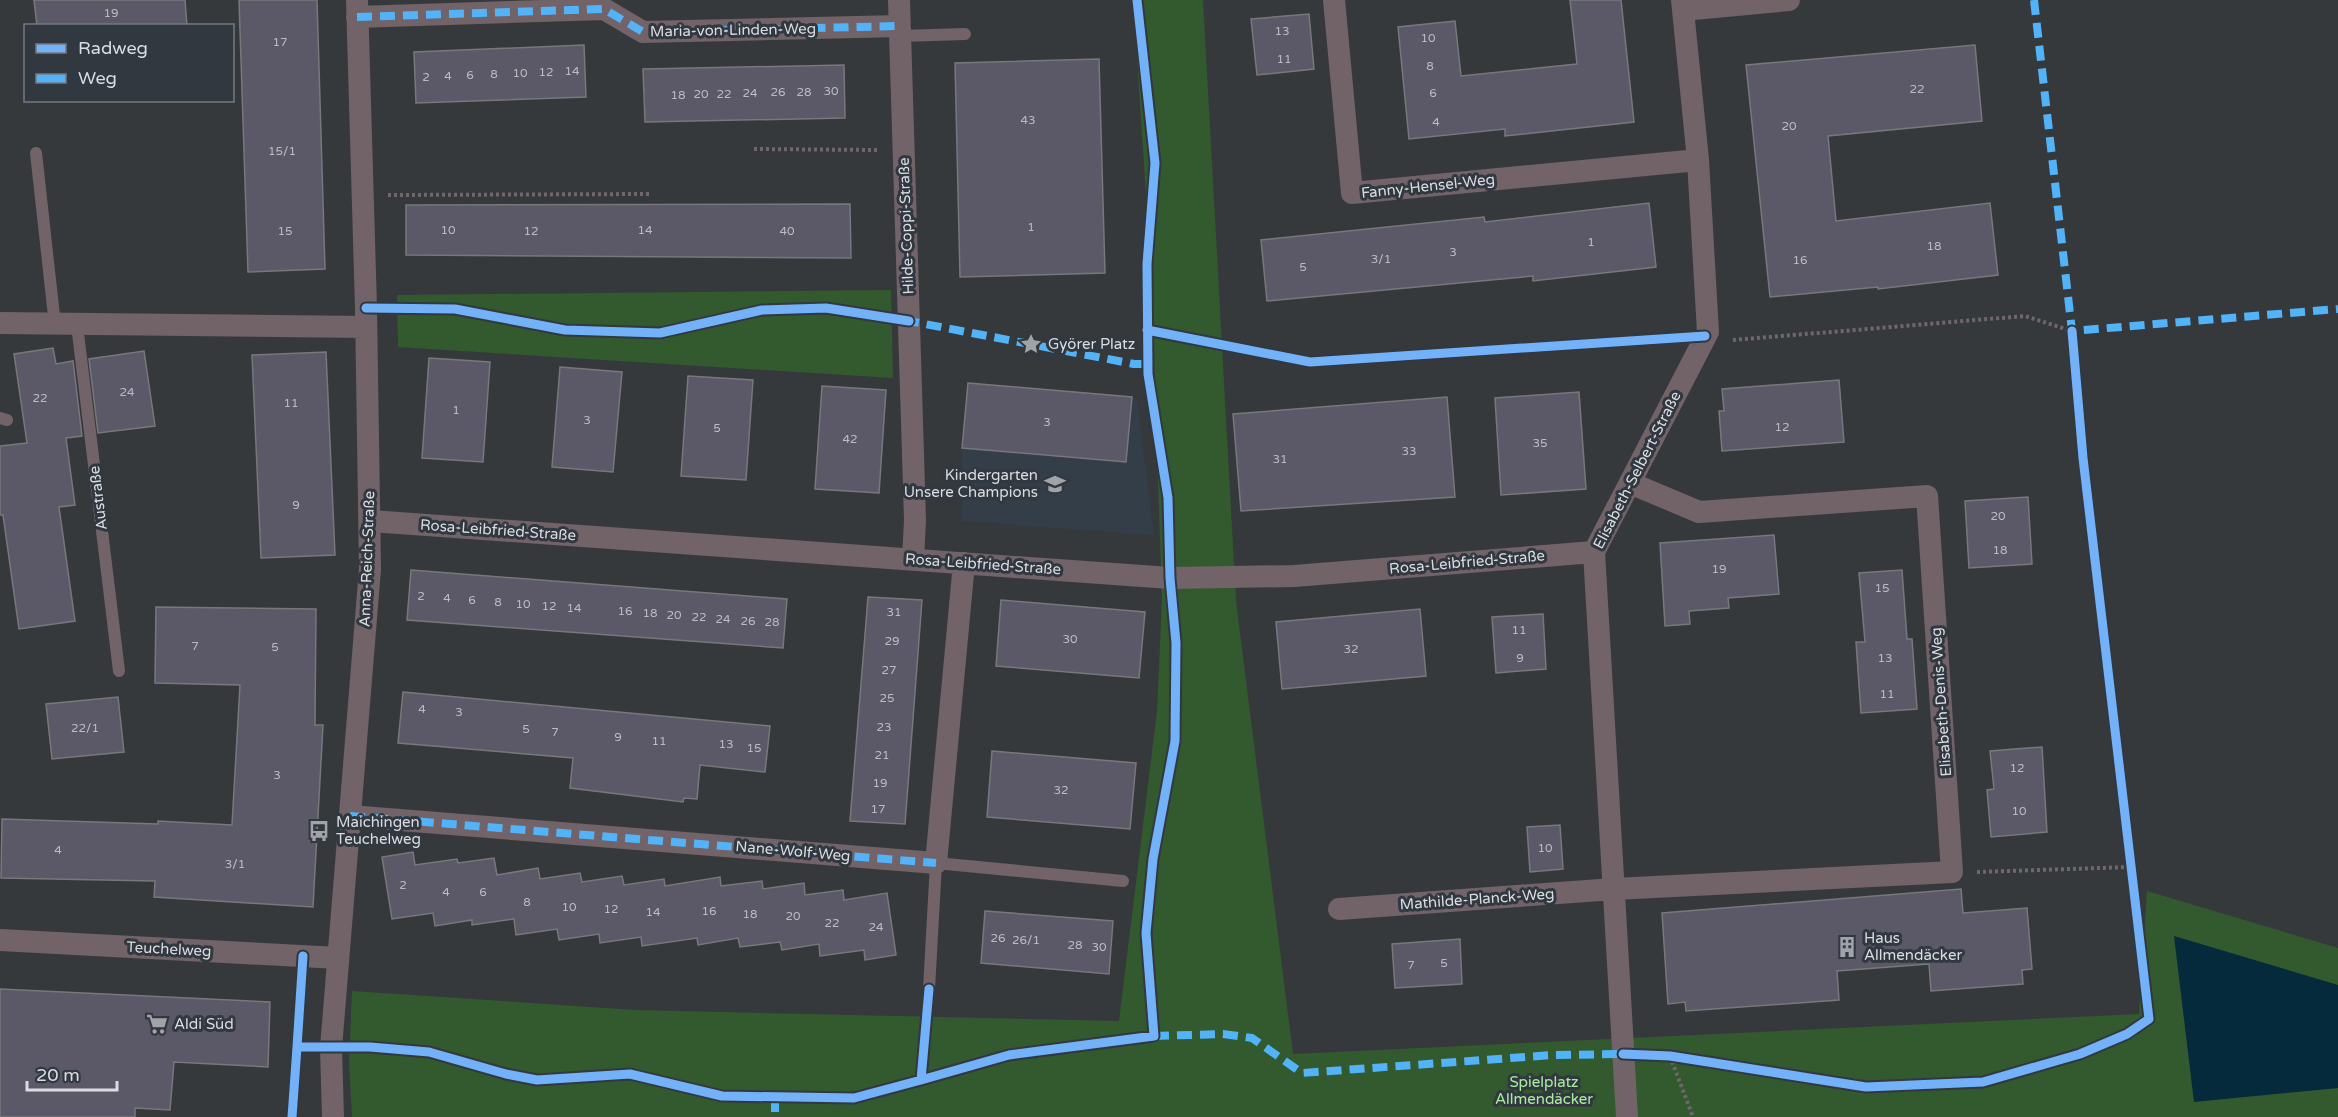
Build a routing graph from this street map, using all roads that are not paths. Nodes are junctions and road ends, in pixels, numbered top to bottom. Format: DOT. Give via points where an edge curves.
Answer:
graph roads {
  1 [pos="899,0"];
  2 [pos="1334,0"];
  3 [pos="1789,0"];
  4 [pos="1682,5"];
  5 [pos="357,8"];
  6 [pos="900,31"];
  7 [pos="965,34"];
  8 [pos="36,153"];
  9 [pos="1698,160"];
  10 [pos="0,323"];
  11 [pos="66,325"];
  12 [pos="366,327"];
  13 [pos="1630,483"];
  14 [pos="371,521"];
  15 [pos="1594,552"];
  16 [pos="913,559"];
  17 [pos="964,563"];
  18 [pos="119,671"];
  19 [pos="350,816"];
  20 [pos="936,863"];
  21 [pos="1123,881"];
  22 [pos="1614,889"];
  23 [pos="1340,909"];
  24 [pos="0,940"];
  25 [pos="338,958"];
  26 [pos="929,988"];
  27 [pos="333,1117"];
  28 [pos="1628,1117"];
  1 -- 6 [label="street, Hilde-Coppi-Straße"];
  2 -- 9 [label="street, Fanny-Hensel-Weg" via="1352,193"];
  3 -- 4 [label="street, Elisabeth-Selbert-Straße"];
  4 -- 9 [label="street, Elisabeth-Selbert-Straße"];
  5 -- 6 [label="street, Maria-von-Linden-Weg" via="604,9 643,32"];
  5 -- 12 [label="street, Anna-Reich-Straße"];
  6 -- 7 [label="lane"];
  6 -- 16 [label="street, Hilde-Coppi-Straße"];
  8 -- 11 [label="lane, Austraße"];
  9 -- 13 [label="street, Elisabeth-Selbert-Straße" via="1708,332"];
  10 -- 11 [label="street"];
  11 -- 12 [label="street"];
  11 -- 18 [label="lane, Austraße"];
  12 -- 14 [label="street, Anna-Reich-Straße"];
  13 -- 15 [label="street, Elisabeth-Selbert-Straße"];
  13 -- 22 [label="street, Elisabeth-Denis-Weg" via="1699,512 1927,496 1952,872"];
  14 -- 16 [label="street, Rosa-Leibfried-Straße"];
  14 -- 19 [label="street, Anna-Reich-Straße"];
  15 -- 17 [label="street, Rosa-Leibfried-Straße" via="1294,576 1207,579"];
  15 -- 22 [label="street, Elisabeth-Selbert-Straße"];
  16 -- 17 [label="street, Rosa-Leibfried-Straße"];
  17 -- 20 [label="street"];
  19 -- 20 [label="street, Nane-Wolf-Weg"];
  19 -- 25 [label="street, Anna-Reich-Straße"];
  20 -- 21 [label="lane"];
  20 -- 26 [label="lane"];
  22 -- 23 [label="street, Mathilde-Planck-Weg"];
  22 -- 28 [label="street, Elisabeth-Selbert-Straße"];
  24 -- 25 [label="street, Teuchelweg"];
  25 -- 27 [label="street, Anna-Reich-Straße" via="331,1048"];
}
